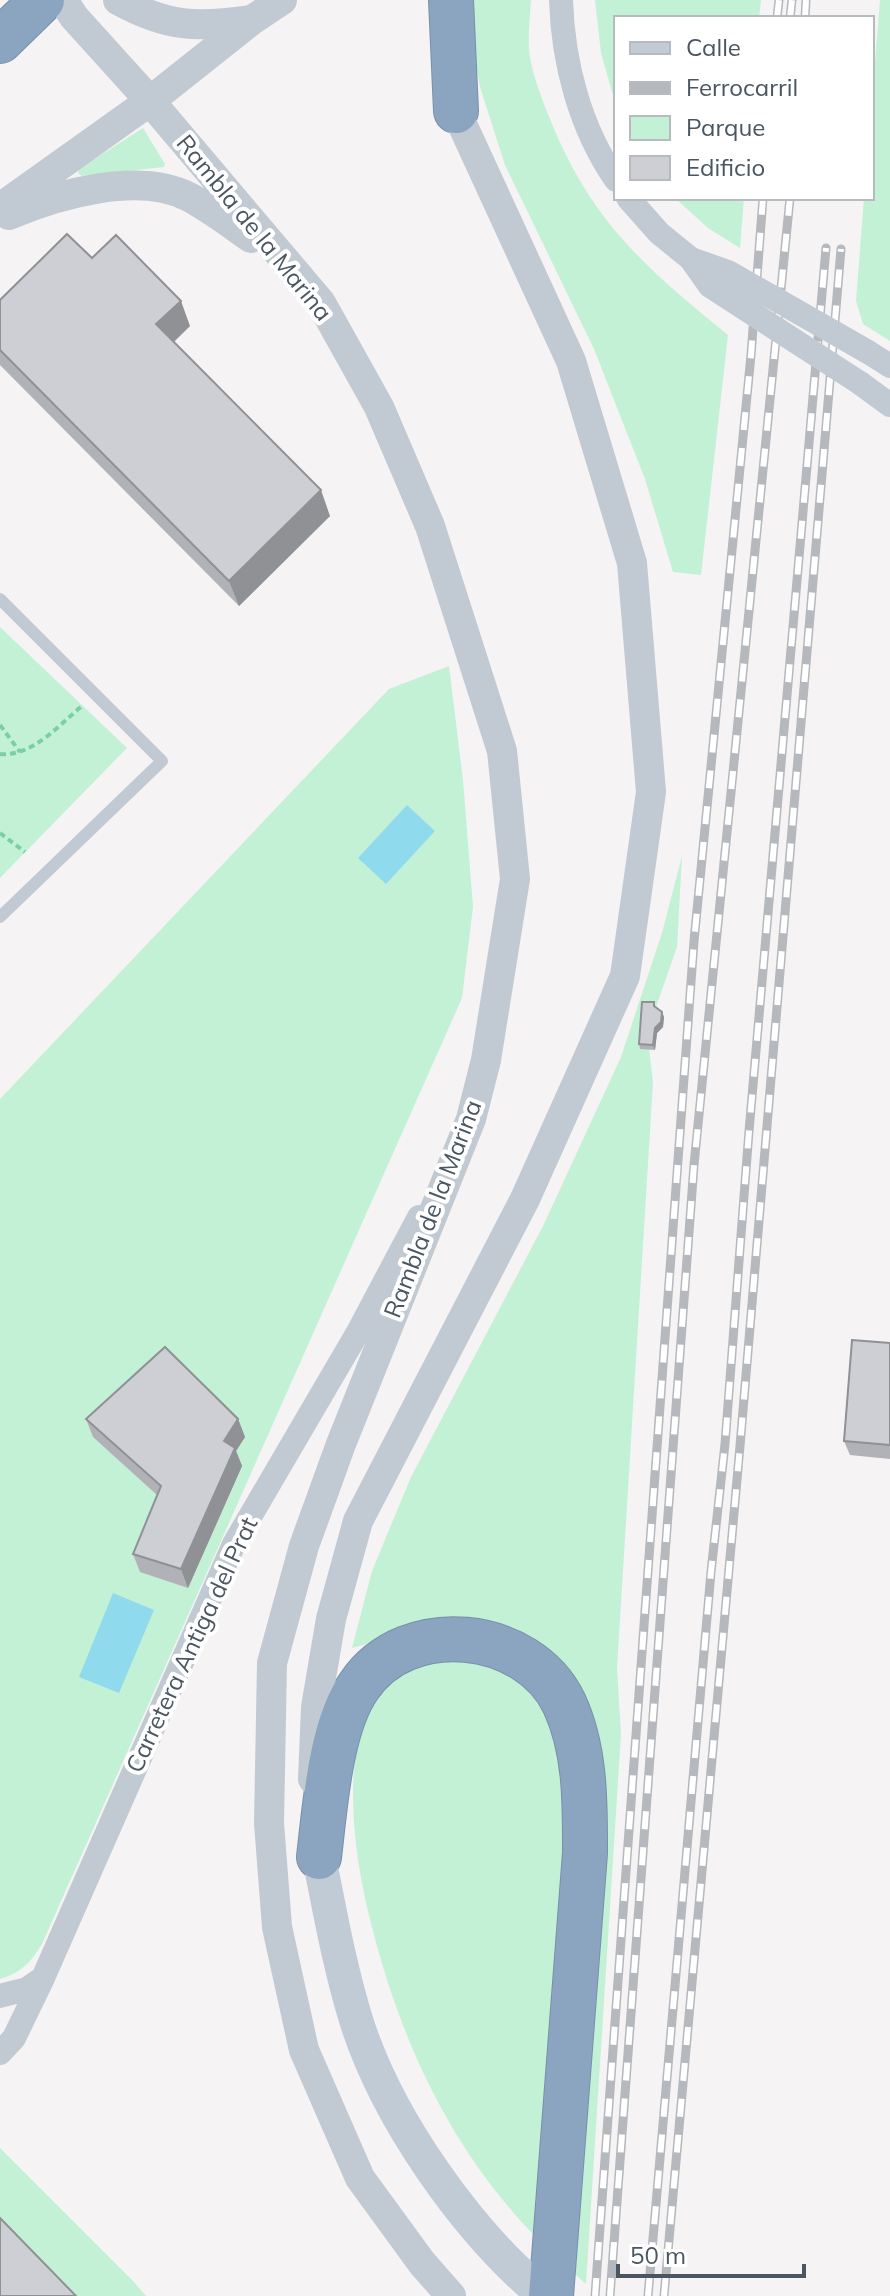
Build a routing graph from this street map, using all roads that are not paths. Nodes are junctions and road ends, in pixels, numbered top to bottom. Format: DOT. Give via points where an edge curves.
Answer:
graph roads {
  1 [pos="118,0"];
  2 [pos="282,0"];
  3 [pos="431,0"];
  4 [pos="451,0"];
  5 [pos="561,0"];
  6 [pos="33,14"];
  7 [pos="252,20"];
  8 [pos="150,101"];
  9 [pos="456,111"];
  10 [pos="614,177"];
  11 [pos="630,200"];
  12 [pos="0,208"];
  13 [pos="0,219"];
  14 [pos="691,259"];
  15 [pos="282,260"];
  16 [pos="890,366"];
  17 [pos="890,405"];
  18 [pos="0,599"];
  19 [pos="0,917"];
  20 [pos="471,1119"];
  21 [pos="319,1857"];
  22 [pos="43,1978"];
  23 [pos="0,1996"];
  24 [pos="0,2053"];
  25 [pos="543,2293"];
  26 [pos="451,2296"];
  1 -- 7 [label="street" via="177,24"];
  2 -- 7 [label="street"];
  3 -- 9 [label="street"];
  4 -- 9 [label="highway"];
  5 -- 10 [label="street" via="565,52 577,97"];
  6 -- 8 [label="street, Rambla de la Marina" via="74,17"];
  7 -- 8 [label="street"];
  8 -- 12 [label="street"];
  8 -- 15 [label="street, Rambla de la Marina"];
  9 -- 21 [label="street" via="571,361 632,563 651,792 625,976 525,1199 358,1521 331,1619 316,1707 312,1767"];
  11 -- 14 [label="street"];
  13 -- 15 [label="street" via="37,202 104,187 152,187 187,196"];
  14 -- 16 [label="street, bridge" via="728,272"];
  14 -- 17 [label="street, bridge" via="710,286"];
  15 -- 20 [label="street, Rambla de la Marina" via="321,303 379,407 430,526 502,751 515,879 486,1060"];
  18 -- 19 [label="lane" via="162,761"];
  20 -- 22 [label="street, Carretera Antiga del Prat" via="358,1332 234,1544"];
  20 -- 26 [label="street, Rambla de la Marina" via="304,1546 272,1663 269,1823 277,1927 304,2050 360,2178"];
  21 -- 25 [label="main road" via="357,2024 381,2081 451,2197 492,2246"];
  21 -- 25 [label="highway" via="342,1721 359,1685 382,1662 429,1640 469,1639 521,1655 547,1676 576,1734 585,1853"];
  22 -- 23 [label="street"];
  22 -- 24 [label="street, Carretera Antiga del Prat" via="14,2038"];
}
